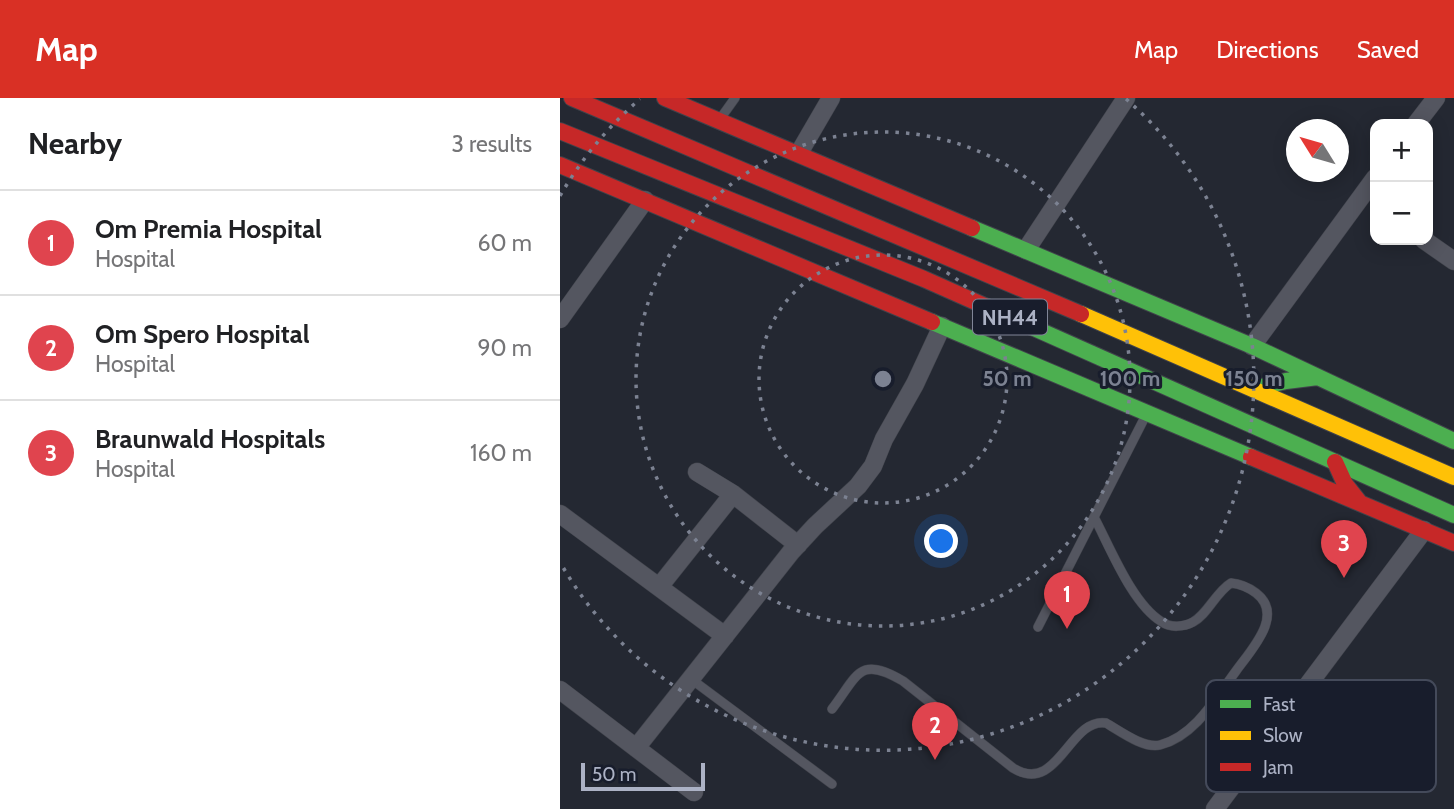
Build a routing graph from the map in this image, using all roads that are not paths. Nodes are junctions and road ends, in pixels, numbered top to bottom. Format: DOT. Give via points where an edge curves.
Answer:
graph roads {
  1 [pos="572,98"];
  2 [pos="665,98"];
  3 [pos="735,98"];
  4 [pos="831,98"];
  5 [pos="1126,98"];
  6 [pos="1436,98"];
  7 [pos="1420,119"];
  8 [pos="719,121"];
  9 [pos="560,131"];
  10 [pos="799,153"];
  11 [pos="560,165"];
  12 [pos="1372,182"];
  13 [pos="645,200"];
  14 [pos="1431,245"];
  15 [pos="1026,250"];
  16 [pos="1454,261"];
  17 [pos="560,319"];
  18 [pos="942,326"];
  19 [pos="1252,346"];
  20 [pos="1318,377"];
  21 [pos="1253,389"];
  22 [pos="1147,413"];
  23 [pos="1454,441"];
  24 [pos="1335,462"];
  25 [pos="697,472"];
  26 [pos="1454,477"];
  27 [pos="733,494"];
  28 [pos="1360,503"];
  29 [pos="560,514"];
  30 [pos="1454,515"];
  31 [pos="1094,517"];
  32 [pos="1424,530"];
  33 [pos="1454,543"];
  34 [pos="798,545"];
  35 [pos="659,587"];
  36 [pos="1038,627"];
  37 [pos="725,636"];
  38 [pos="691,679"];
  39 [pos="1229,680"];
  40 [pos="1312,680"];
  41 [pos="560,690"];
  42 [pos="832,709"];
  43 [pos="1206,712"];
  44 [pos="636,748"];
  45 [pos="832,784"];
  46 [pos="694,792"];
  47 [pos="1228,792"];
  48 [pos="1215,809"];
  1 -- 21 [label="main road, NH44"];
  2 -- 8 [label="main road"];
  3 -- 8 [label="lane"];
  4 -- 10 [label="street"];
  5 -- 15 [label="street"];
  6 -- 7 [label="street"];
  8 -- 10 [label="main road"];
  9 -- 24 [label="main road, NH44" via="925,279"];
  10 -- 15 [label="main road"];
  11 -- 13 [label="main road"];
  12 -- 19 [label="street"];
  13 -- 17 [label="street"];
  13 -- 18 [label="main road"];
  14 -- 16 [label="street"];
  15 -- 19 [label="main road"];
  18 -- 22 [label="main road"];
  18 -- 34 [label="street" via="873,466"];
  19 -- 20 [label="main road"];
  20 -- 21 [label="main road"];
  20 -- 23 [label="main road"];
  21 -- 26 [label="main road, NH44"];
  22 -- 28 [label="main road"];
  22 -- 31 [label="lane"];
  24 -- 28 [label="main road"];
  24 -- 30 [label="main road, NH44"];
  25 -- 27 [label="street"];
  27 -- 34 [label="street"];
  27 -- 35 [label="street"];
  28 -- 32 [label="main road"];
  29 -- 35 [label="street"];
  31 -- 36 [label="lane"];
  31 -- 39 [label="lane" via="1131,586 1147,610 1164,624 1178,627 1195,622 1231,583 1252,590 1266,604 1268,617 1262,635"];
  32 -- 33 [label="main road"];
  32 -- 40 [label="street"];
  34 -- 37 [label="street"];
  35 -- 37 [label="street"];
  37 -- 38 [label="street"];
  38 -- 44 [label="street"];
  38 -- 45 [label="lane"];
  41 -- 44 [label="street"];
  42 -- 43 [label="lane" via="861,670 886,671 1013,768 1033,775 1053,764 1098,722 1151,746 1187,731"];
  44 -- 46 [label="street"];
  47 -- 48 [label="street"];
}
